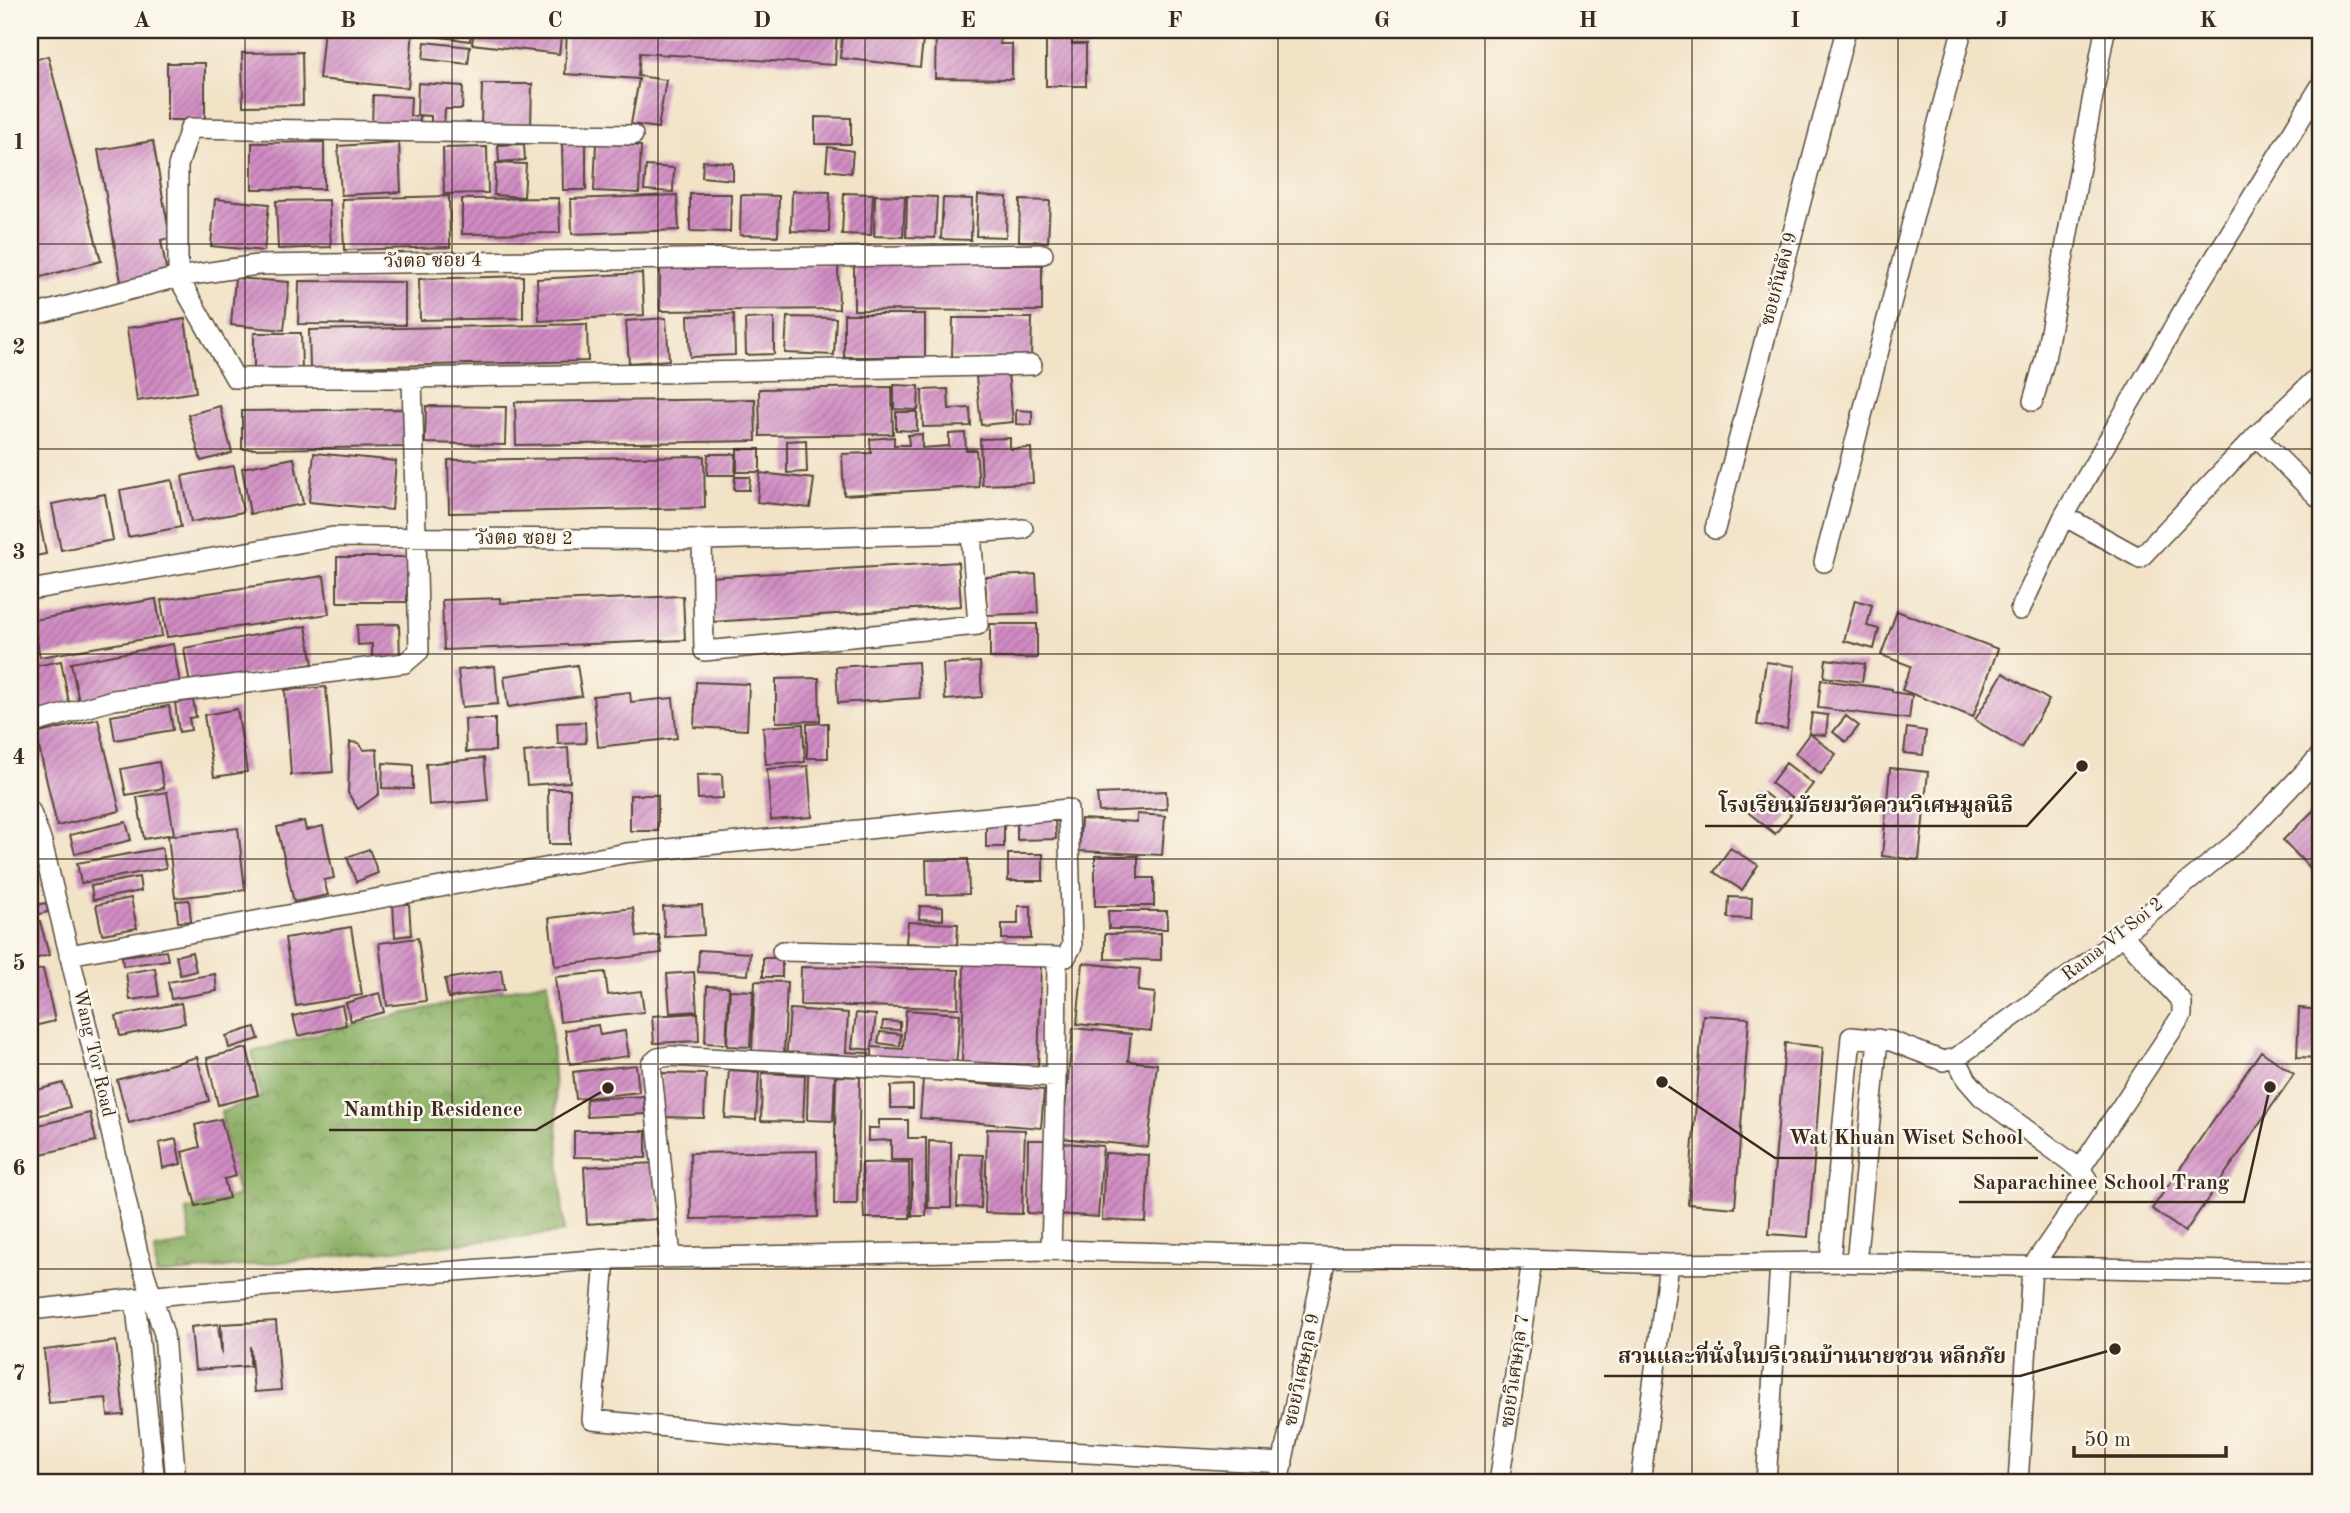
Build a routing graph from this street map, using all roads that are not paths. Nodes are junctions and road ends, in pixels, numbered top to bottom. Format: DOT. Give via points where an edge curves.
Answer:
graph roads {
  1 [pos="1846,30"];
  2 [pos="1962,30"];
  3 [pos="2105,30"];
  4 [pos="2320,87"];
  5 [pos="633,135"];
  6 [pos="1043,254"];
  7 [pos="178,276"];
  8 [pos="30,316"];
  9 [pos="1032,365"];
  10 [pos="2320,375"];
  11 [pos="412,378"];
  12 [pos="2033,401"];
  13 [pos="2256,436"];
  14 [pos="2320,499"];
  15 [pos="2064,516"];
  16 [pos="1023,529"];
  17 [pos="1714,529"];
  18 [pos="971,533"];
  19 [pos="418,539"];
  20 [pos="702,540"];
  21 [pos="1824,562"];
  22 [pos="30,590"];
  23 [pos="2020,610"];
  24 [pos="30,724"];
  25 [pos="2320,756"];
  26 [pos="30,810"];
  27 [pos="2122,934"];
  28 [pos="782,951"];
  29 [pos="69,955"];
  30 [pos="1057,957"];
  31 [pos="1878,1039"];
  32 [pos="1956,1058"];
  33 [pos="1056,1077"];
  34 [pos="2080,1169"];
  35 [pos="1051,1250"];
  36 [pos="1326,1257"];
  37 [pos="671,1258"];
  38 [pos="606,1259"];
  39 [pos="1532,1260"];
  40 [pos="1830,1262"];
  41 [pos="1780,1263"];
  42 [pos="1856,1263"];
  43 [pos="1669,1264"];
  44 [pos="2032,1267"];
  45 [pos="2320,1273"];
  46 [pos="144,1298"];
  47 [pos="30,1310"];
  48 [pos="1283,1464"];
  49 [pos="155,1483"];
  50 [pos="176,1483"];
  51 [pos="1278,1483"];
  52 [pos="1499,1483"];
  53 [pos="1640,1483"];
  54 [pos="1766,1483"];
  55 [pos="2018,1483"];
  1 -- 17 [label="street, ซอยกันตัง 9"];
  2 -- 21 [label="street"];
  3 -- 12 [label="street" via="2045,359"];
  4 -- 15 [label="street"];
  5 -- 7 [label="street" via="190,128 178,166"];
  6 -- 7 [label="street, วังตอ ซอย 4" via="257,265"];
  7 -- 8 [label="street, วังตอ ซอย 4"];
  7 -- 11 [label="street" via="235,378"];
  9 -- 11 [label="street"];
  10 -- 13 [label="street"];
  11 -- 19 [label="street"];
  13 -- 14 [label="street"];
  13 -- 15 [label="street" via="2140,558"];
  15 -- 23 [label="street"];
  16 -- 18 [label="street, วังตอ ซอย 2"];
  18 -- 20 [label="street, วังตอ ซอย 2"];
  18 -- 20 [label="street" via="978,625 704,651"];
  19 -- 20 [label="street, วังตอ ซอย 2"];
  19 -- 22 [label="street, วังตอ ซอย 2" via="333,537"];
  19 -- 24 [label="street" via="419,651 405,663 113,700"];
  25 -- 27 [label="street, Rama VI Soi 2" via="2244,836"];
  26 -- 29 [label="street, Wang Tor Road"];
  27 -- 32 [label="street, Rama VI Soi 2"];
  27 -- 34 [label="street" via="2182,1002 2182,1015"];
  28 -- 30 [label="street"];
  29 -- 30 [label="street" via="627,853 1068,809 1072,946 1066,957"];
  29 -- 46 [label="street, Wang Tor Road" via="138,1253"];
  30 -- 33 [label="street"];
  31 -- 32 [label="street" via="1942,1061"];
  31 -- 40 [label="street" via="1851,1037"];
  31 -- 42 [label="street"];
  32 -- 34 [label="street" via="1982,1097"];
  33 -- 35 [label="street"];
  33 -- 37 [label="street" via="671,1055 658,1058 651,1064"];
  34 -- 44 [label="street" via="2087,1179 2086,1189"];
  35 -- 36 [label="street"];
  35 -- 37 [label="street"];
  36 -- 39 [label="street"];
  36 -- 48 [label="street, ซอยวิเศษกุล 9"];
  37 -- 38 [label="street"];
  38 -- 46 [label="street"];
  38 -- 48 [label="street" via="592,1420 790,1438"];
  39 -- 43 [label="street"];
  39 -- 52 [label="street, ซอยวิเศษกุล 7"];
  40 -- 41 [label="street"];
  40 -- 42 [label="street"];
  41 -- 43 [label="street"];
  41 -- 54 [label="street"];
  42 -- 44 [label="street"];
  43 -- 53 [label="street"];
  44 -- 45 [label="street"];
  44 -- 55 [label="street"];
  46 -- 47 [label="street"];
  46 -- 49 [label="street"];
  46 -- 50 [label="street" via="164,1334"];
  48 -- 51 [label="street, ซอยวิเศษกุล 9"];
}
